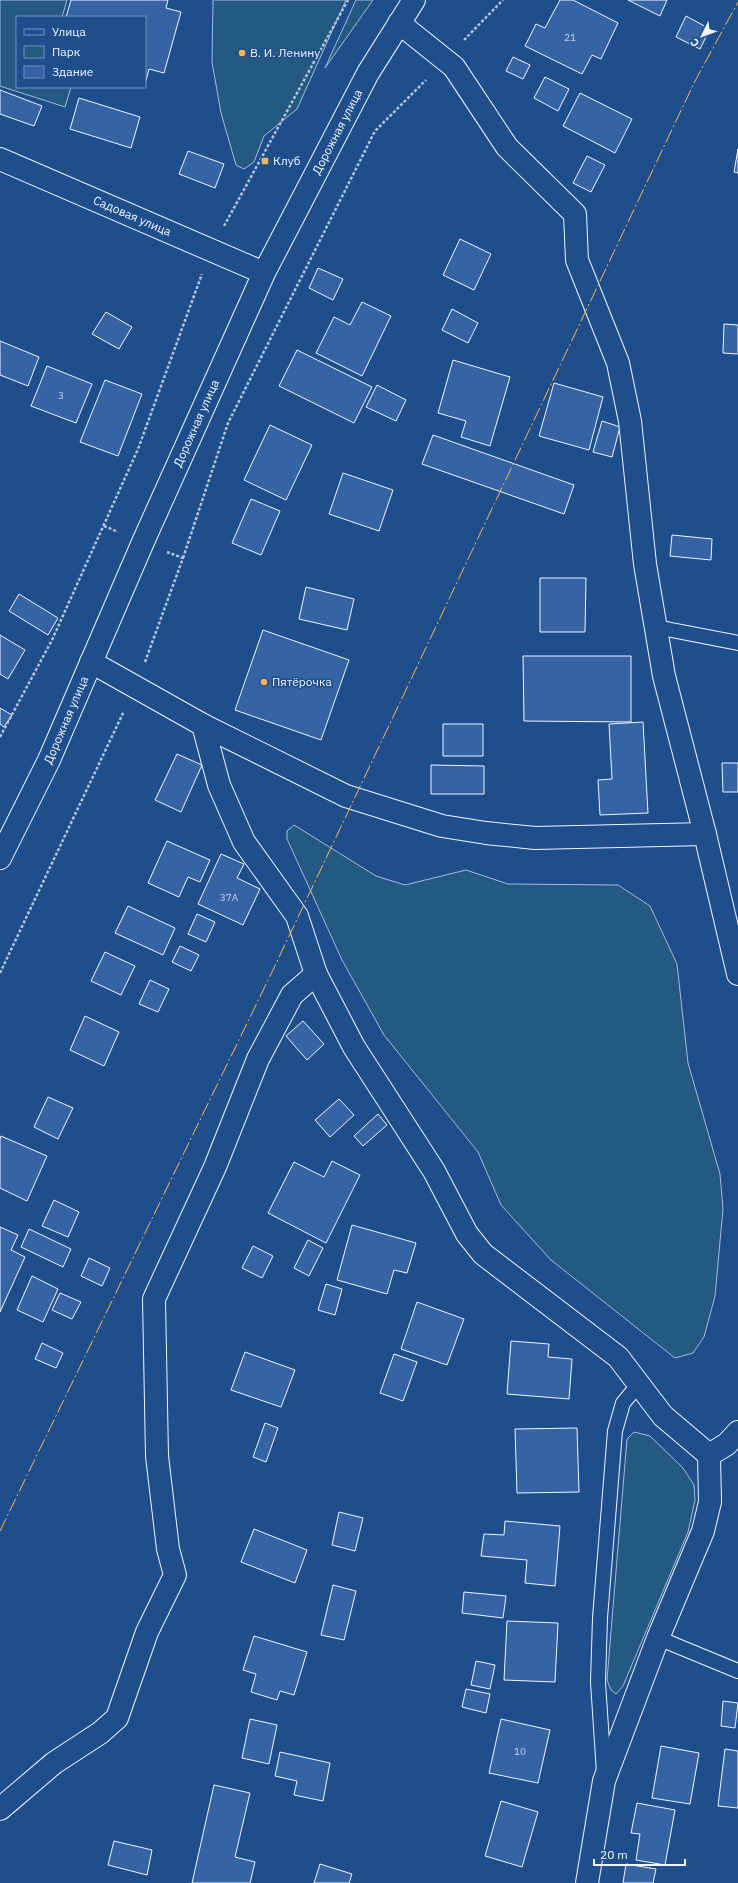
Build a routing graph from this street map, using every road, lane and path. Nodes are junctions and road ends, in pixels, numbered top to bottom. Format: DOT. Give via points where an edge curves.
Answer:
graph roads {
  1 [pos="348,0"];
  2 [pos="414,0"];
  3 [pos="503,0"];
  4 [pos="400,23"];
  5 [pos="446,60"];
  6 [pos="0,159"];
  7 [pos="211,250"];
  8 [pos="264,273"];
  9 [pos="104,526"];
  10 [pos="143,542"];
  11 [pos="183,558"];
  12 [pos="656,627"];
  13 [pos="738,643"];
  14 [pos="91,662"];
  15 [pos="136,687"];
  16 [pos="203,725"];
  17 [pos="0,737"];
  18 [pos="705,834"];
  19 [pos="0,858"];
  20 [pos="0,972"];
  21 [pos="316,974"];
  22 [pos="738,974"];
  23 [pos="639,1384"];
  24 [pos="738,1432"];
  25 [pos="709,1454"];
  26 [pos="658,1638"];
  27 [pos="738,1671"];
  28 [pos="604,1781"];
  29 [pos="0,1809"];
  30 [pos="587,1883"];
  1 -- 7 [label="path"];
  2 -- 4 [label="street, Дорожная улица"];
  3 -- 5 [label="path"];
  4 -- 5 [label="street"];
  4 -- 8 [label="street, Дорожная улица" via="368,73"];
  5 -- 11 [label="path" via="375,131 228,423"];
  5 -- 12 [label="street" via="454,67 507,147 576,214 577,260 618,363 630,421 645,564"];
  6 -- 7 [label="street, Садовая улица"];
  7 -- 8 [label="street, Садовая улица"];
  7 -- 9 [label="path" via="138,449"];
  8 -- 10 [label="street, Дорожная улица"];
  9 -- 10 [label="path"];
  9 -- 17 [label="path" via="52,640"];
  10 -- 11 [label="path"];
  10 -- 14 [label="street, Дорожная улица"];
  11 -- 15 [label="path"];
  12 -- 13 [label="lane"];
  12 -- 18 [label="street" via="664,676"];
  14 -- 15 [label="street"];
  14 -- 19 [label="street, Дорожная улица" via="49,760"];
  15 -- 16 [label="street"];
  15 -- 20 [label="path"];
  16 -- 18 [label="street" via="346,796 442,826 486,834 534,838"];
  16 -- 21 [label="street" via="219,785 244,842 297,916"];
  18 -- 22 [label="street"];
  21 -- 23 [label="street" via="354,1047 434,1171 466,1234 483,1254 618,1357"];
  21 -- 29 [label="street" via="292,996 258,1059 215,1167 154,1300 157,1456 168,1549 175,1575 147,1632 117,1718 100,1733 54,1763"];
  23 -- 25 [label="street" via="663,1416"];
  23 -- 28 [label="lane" via="623,1403 616,1431 600,1618 598,1682"];
  24 -- 25 [label="street" via="727,1444"];
  25 -- 26 [label="street" via="710,1502 703,1531"];
  26 -- 27 [label="lane"];
  26 -- 28 [label="street"];
  28 -- 30 [label="street"];
}
